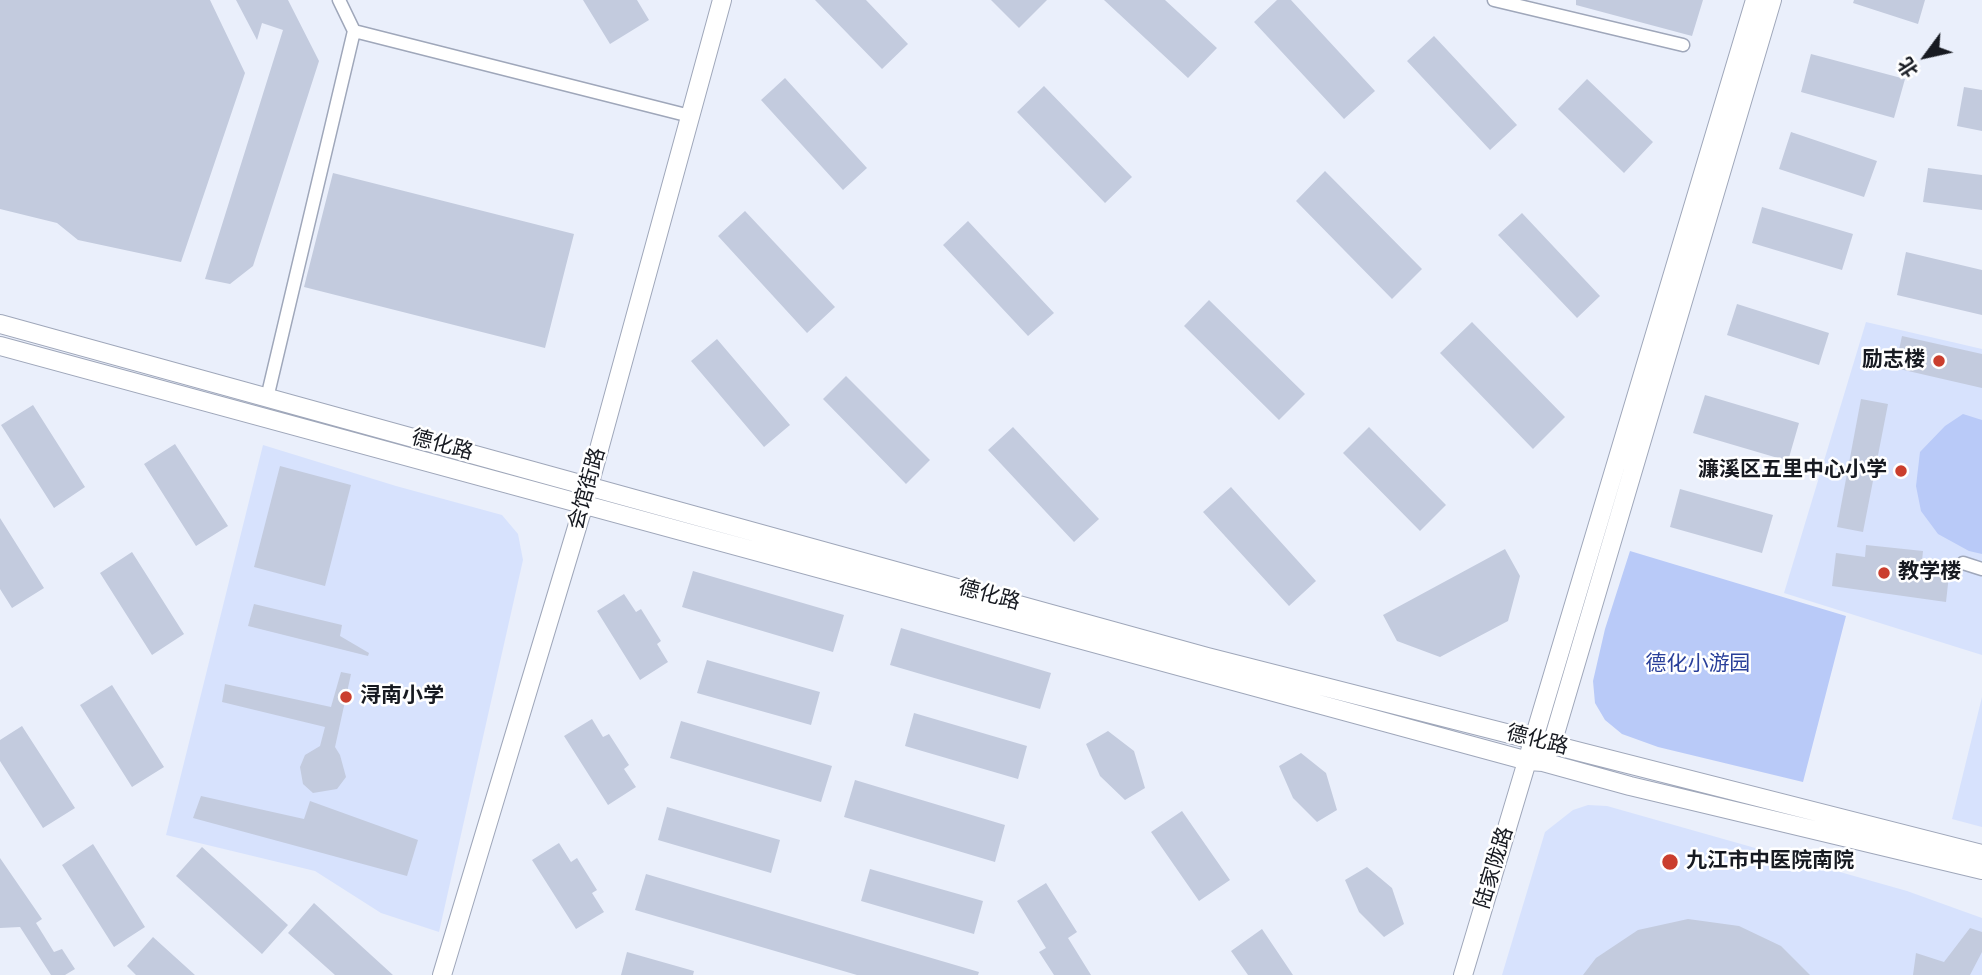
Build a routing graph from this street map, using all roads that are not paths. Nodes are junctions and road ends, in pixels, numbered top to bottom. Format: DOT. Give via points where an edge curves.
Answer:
graph roads {
  1 [pos="339,0"];
  2 [pos="722,0"];
  3 [pos="1494,0"];
  4 [pos="1755,0"];
  5 [pos="1772,0"];
  6 [pos="354,31"];
  7 [pos="1683,45"];
  8 [pos="690,116"];
  9 [pos="0,324"];
  10 [pos="0,346"];
  11 [pos="267,398"];
  12 [pos="586,495"];
  13 [pos="1963,563"];
  14 [pos="1982,569"];
  15 [pos="1534,740"];
  16 [pos="1552,744"];
  17 [pos="1535,762"];
  18 [pos="1982,854"];
  19 [pos="1982,870"];
  20 [pos="442,975"];
  21 [pos="1463,975"];
  1 -- 6 [label="street"];
  2 -- 8 [label="main road, 会馆街路"];
  3 -- 7 [label="street"];
  4 -- 15 [label="main road"];
  5 -- 16 [label="main road"];
  6 -- 8 [label="street"];
  6 -- 11 [label="street"];
  8 -- 12 [label="main road, 会馆街路"];
  9 -- 11 [label="main road, 德化路"];
  10 -- 12 [label="main road, 德化路"];
  11 -- 12 [label="main road, 德化路"];
  12 -- 15 [label="main road, 德化路"];
  12 -- 17 [label="main road, 德化路"];
  12 -- 20 [label="main road, 会馆街路"];
  13 -- 14 [label="street"];
  15 -- 16 [label="main road, 德化路"];
  15 -- 17 [label="main road"];
  16 -- 17 [label="main road"];
  16 -- 18 [label="main road, 德化路"];
  17 -- 19 [label="main road, 德化路"];
  17 -- 21 [label="main road, 陆家陇路"];
}
